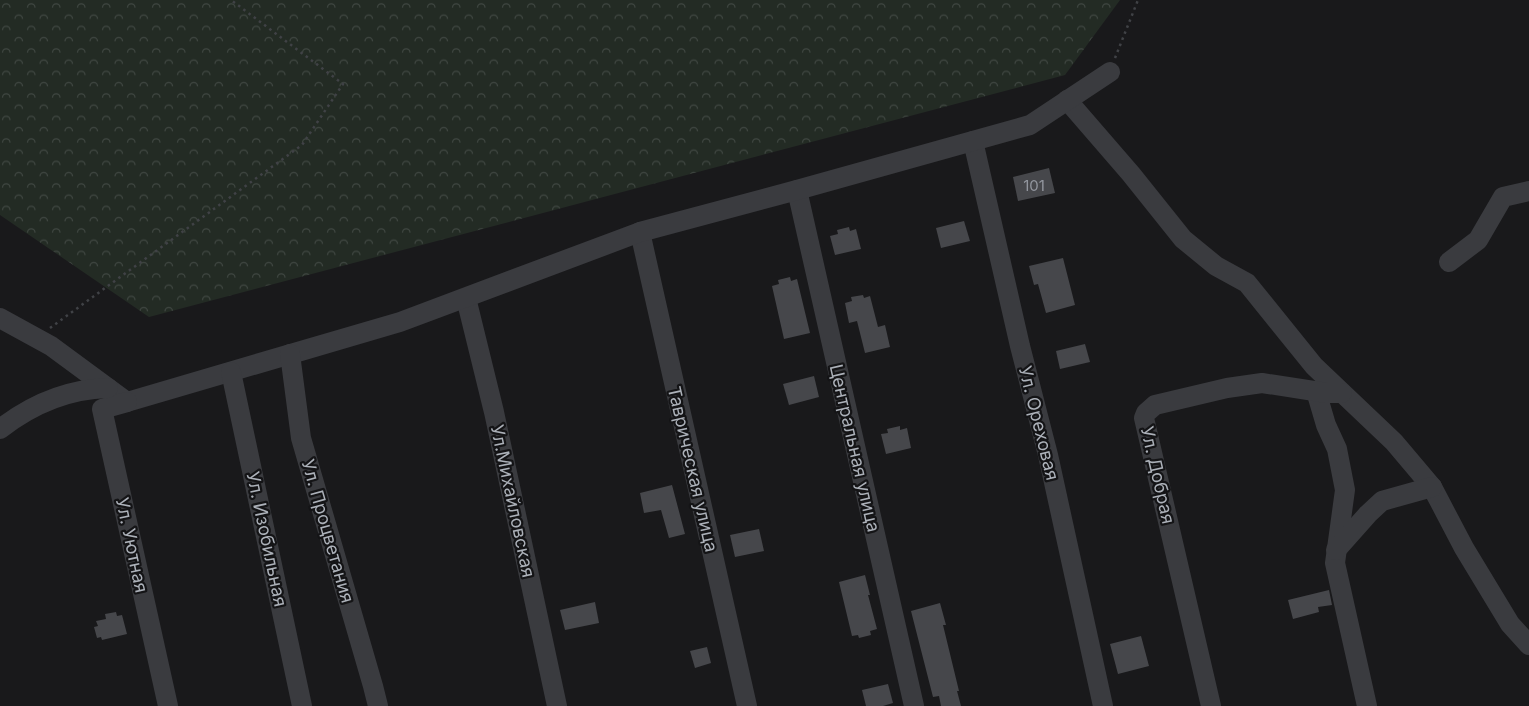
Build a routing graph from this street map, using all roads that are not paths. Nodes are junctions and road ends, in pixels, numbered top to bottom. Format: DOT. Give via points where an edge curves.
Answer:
graph roads {
  1 [pos="1110,72"];
  2 [pos="1067,100"];
  3 [pos="973,141"];
  4 [pos="797,190"];
  5 [pos="1529,191"];
  6 [pos="640,232"];
  7 [pos="1449,262"];
  8 [pos="466,298"];
  9 [pos="0,318"];
  10 [pos="290,354"];
  11 [pos="231,372"];
  12 [pos="108,388"];
  13 [pos="1316,391"];
  14 [pos="1342,393"];
  15 [pos="127,402"];
  16 [pos="0,429"];
  17 [pos="1432,487"];
  18 [pos="1335,557"];
  19 [pos="1529,645"];
  20 [pos="168,706"];
  21 [pos="302,706"];
  22 [pos="378,706"];
  23 [pos="557,706"];
  24 [pos="747,706"];
  25 [pos="914,706"];
  26 [pos="1102,706"];
  27 [pos="1211,706"];
  28 [pos="1367,706"];
  1 -- 2 [label="street"];
  2 -- 3 [label="street" via="1030,124"];
  2 -- 14 [label="street" via="1183,239 1216,266 1247,283 1314,366"];
  3 -- 4 [label="street"];
  3 -- 26 [label="street, Ул. Ореховая" via="1048,455"];
  4 -- 6 [label="street"];
  4 -- 25 [label="street, Центральная улица"];
  5 -- 7 [label="street" via="1503,197 1478,240"];
  6 -- 8 [label="street"];
  6 -- 24 [label="street, Таврическая улица"];
  8 -- 10 [label="street" via="400,322"];
  8 -- 23 [label="street, Ул.Михайловская" via="494,412"];
  9 -- 12 [label="street" via="51,346"];
  10 -- 11 [label="street"];
  10 -- 22 [label="street, Ул. Процветания" via="301,438"];
  11 -- 15 [label="street"];
  11 -- 21 [label="street, Ул. Изобильная"];
  12 -- 15 [label="street"];
  12 -- 16 [label="street" via="57,396 16,416"];
  13 -- 14 [label="street, Ул. Добрая"];
  13 -- 18 [label="street" via="1337,450 1345,490"];
  13 -- 27 [label="street, Ул. Добрая" via="1262,383 1227,388 1155,404 1144,418"];
  14 -- 17 [label="street" via="1394,442"];
  15 -- 20 [label="street, Ул. Уютная" via="102,409"];
  17 -- 18 [label="street" via="1382,501"];
  17 -- 19 [label="street" via="1510,624"];
  18 -- 28 [label="street"];
}
